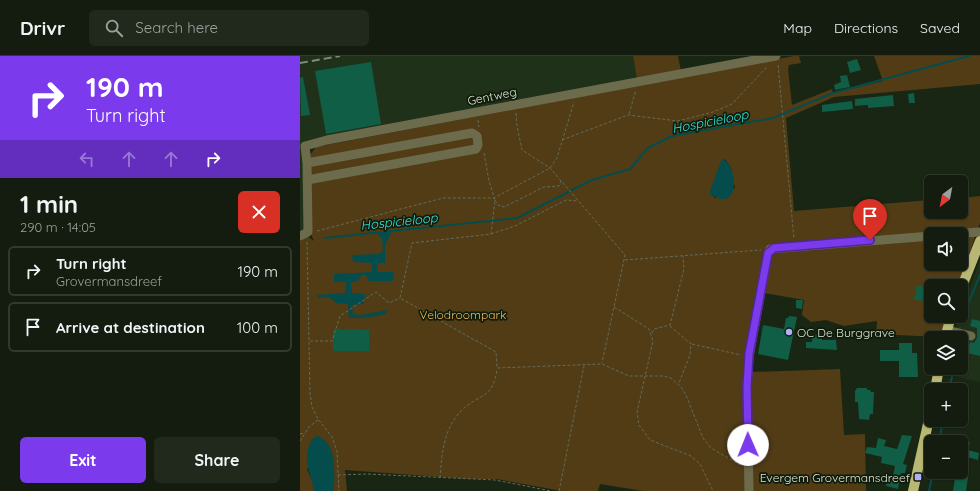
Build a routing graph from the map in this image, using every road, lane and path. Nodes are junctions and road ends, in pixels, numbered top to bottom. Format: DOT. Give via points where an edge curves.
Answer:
graph roads {
  1 [pos="777,60"];
  2 [pos="767,67"];
  3 [pos="638,82"];
  4 [pos="575,93"];
  5 [pos="516,104"];
  6 [pos="476,112"];
  7 [pos="628,115"];
  8 [pos="479,127"];
  9 [pos="562,140"];
  10 [pos="303,147"];
  11 [pos="483,150"];
  12 [pos="307,163"];
  13 [pos="550,168"];
  14 [pos="307,180"];
  15 [pos="561,181"];
  16 [pos="495,199"];
  17 [pos="579,201"];
  18 [pos="980,232"];
  19 [pos="968,233"];
  20 [pos="312,234"];
  21 [pos="491,234"];
  22 [pos="924,237"];
  23 [pos="304,238"];
  24 [pos="980,241"];
  25 [pos="794,247"];
  26 [pos="770,249"];
  27 [pos="683,256"];
  28 [pos="624,260"];
  29 [pos="965,279"];
  30 [pos="400,298"];
  31 [pos="614,307"];
  32 [pos="670,325"];
  33 [pos="652,333"];
  34 [pos="968,336"];
  35 [pos="971,336"];
  36 [pos="309,341"];
  37 [pos="691,344"];
  38 [pos="749,357"];
  39 [pos="602,364"];
  40 [pos="584,365"];
  41 [pos="497,368"];
  42 [pos="645,377"];
  43 [pos="678,384"];
  44 [pos="318,419"];
  45 [pos="927,427"];
  46 [pos="305,433"];
  47 [pos="300,434"];
  48 [pos="300,441"];
  49 [pos="748,469"];
  50 [pos="338,475"];
  51 [pos="440,479"];
  52 [pos="339,491"];
  53 [pos="551,491"];
  54 [pos="558,491"];
  55 [pos="713,491"];
  56 [pos="749,491"];
  57 [pos="913,491"];
  1 -- 3 [label="street, Gentweg"];
  1 -- 25 [label="path"];
  2 -- 7 [label="path" via="732,104 713,112 678,121"];
  3 -- 4 [label="street, Gentweg"];
  3 -- 7 [label="path"];
  4 -- 5 [label="street, Gentweg"];
  4 -- 9 [label="path"];
  5 -- 6 [label="street, Gentweg"];
  5 -- 13 [label="path" via="522,150"];
  6 -- 8 [label="path"];
  6 -- 10 [label="street, Gentweg" via="327,140"];
  7 -- 9 [label="path"];
  9 -- 13 [label="path" via="557,158"];
  10 -- 12 [label="street, Gentweg"];
  11 -- 16 [label="path"];
  12 -- 14 [label="street, Gentweg"];
  12 -- 14 [label="street" via="472,133 477,136 476,149"];
  13 -- 15 [label="path"];
  13 -- 16 [label="path"];
  14 -- 23 [label="street, Gentweg" via="308,232"];
  15 -- 16 [label="path" via="559,186 544,186 504,207 498,205"];
  15 -- 17 [label="path"];
  16 -- 20 [label="path" via="443,198"];
  16 -- 21 [label="path"];
  17 -- 21 [label="path" via="566,200 516,226"];
  17 -- 28 [label="path" via="625,255"];
  18 -- 19 [label="street"];
  21 -- 30 [label="path" via="412,243"];
  22 -- 25 [label="street"];
  23 -- 36 [label="path"];
  24 -- 29 [label="main road"];
  25 -- 26 [label="street"];
  26 -- 27 [label="path"];
  26 -- 38 [label="street"];
  27 -- 28 [label="path"];
  27 -- 32 [label="path" via="684,270"];
  28 -- 31 [label="path"];
  30 -- 36 [label="path" via="389,303 376,292 340,316 332,341"];
  30 -- 41 [label="path" via="496,352"];
  31 -- 33 [label="path"];
  31 -- 39 [label="path"];
  32 -- 33 [label="path" via="654,329"];
  32 -- 37 [label="path"];
  33 -- 42 [label="path" via="653,341"];
  34 -- 35 [label="street"];
  36 -- 44 [label="path" via="310,393 312,407"];
  37 -- 38 [label="path"];
  37 -- 43 [label="path" via="690,356"];
  38 -- 49 [label="street"];
  39 -- 40 [label="path"];
  39 -- 42 [label="path" via="629,376"];
  40 -- 41 [label="path"];
  40 -- 54 [label="path"];
  41 -- 51 [label="path" via="491,391 461,411 448,430 443,447"];
  42 -- 43 [label="path" via="663,376"];
  42 -- 55 [label="path" via="637,412 639,425 650,440 691,456 700,464"];
  43 -- 49 [label="path" via="686,395 704,438 711,448"];
  44 -- 46 [label="path"];
  44 -- 50 [label="path" via="332,437 337,451"];
  45 -- 57 [label="main road"];
  46 -- 47 [label="path"];
  46 -- 48 [label="path"];
  49 -- 56 [label="street"];
  50 -- 51 [label="path" via="368,474"];
  50 -- 52 [label="path"];
  51 -- 53 [label="path" via="495,480"];
}
